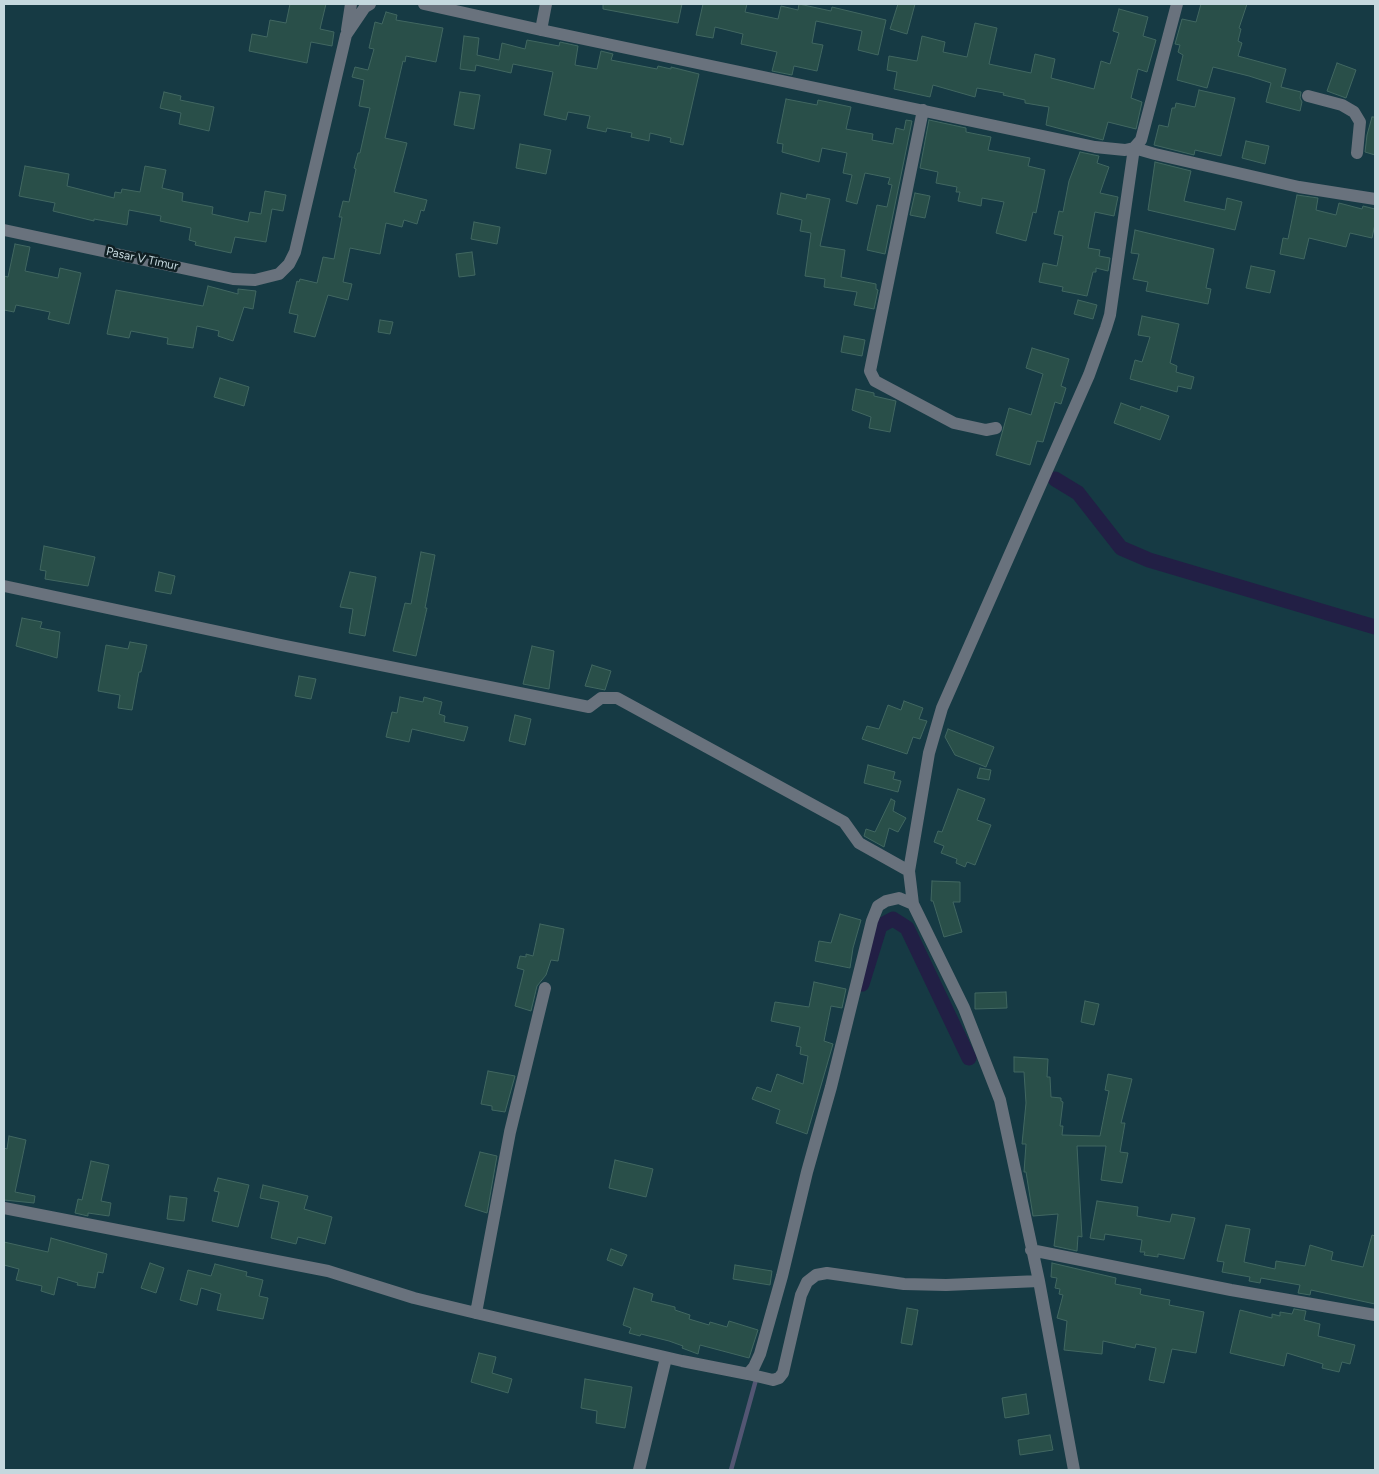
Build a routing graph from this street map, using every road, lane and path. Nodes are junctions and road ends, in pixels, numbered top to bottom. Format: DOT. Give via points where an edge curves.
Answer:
graph roads {
  1 [pos="351,4"];
  2 [pos="370,4"];
  3 [pos="424,4"];
  4 [pos="546,4"];
  5 [pos="1176,4"];
  6 [pos="541,30"];
  7 [pos="346,35"];
  8 [pos="1308,96"];
  9 [pos="923,110"];
  10 [pos="1134,148"];
  11 [pos="1356,153"];
  12 [pos="1375,198"];
  13 [pos="4,230"];
  14 [pos="996,428"];
  15 [pos="4,586"];
  16 [pos="909,871"];
  17 [pos="913,904"];
  18 [pos="544,988"];
  19 [pos="4,1208"];
  20 [pos="1031,1250"];
  21 [pos="1039,1281"];
  22 [pos="476,1313"];
  23 [pos="1375,1314"];
  24 [pos="666,1358"];
  25 [pos="751,1375"];
  26 [pos="639,1470"];
  27 [pos="1074,1470"];
  1 -- 7 [label="street"];
  2 -- 7 [label="street" via="365,6"];
  3 -- 6 [label="street"];
  4 -- 6 [label="street"];
  5 -- 10 [label="street" via="1146,127"];
  6 -- 9 [label="street"];
  7 -- 13 [label="street, Pasar V Timur" via="295,252 290,264 280,274 255,280 233,279"];
  8 -- 11 [label="street" via="1342,105 1354,112 1360,122"];
  9 -- 10 [label="street" via="1095,147"];
  9 -- 14 [label="street" via="870,372 875,381 954,423 986,430"];
  10 -- 12 [label="street" via="1299,186"];
  10 -- 16 [label="street" via="1110,315 1054,457 942,708 930,753"];
  15 -- 16 [label="street" via="589,706 601,698 617,698 844,822 859,843"];
  16 -- 17 [label="street"];
  17 -- 20 [label="street" via="964,1008 1000,1100"];
  17 -- 25 [label="street" via="899,898 886,900 878,906 872,921 782,1276"];
  18 -- 22 [label="street" via="510,1132"];
  19 -- 22 [label="street" via="328,1271"];
  20 -- 21 [label="street"];
  20 -- 23 [label="street"];
  21 -- 25 [label="street" via="904,1284 827,1273 816,1275 807,1282 801,1295 783,1373 779,1378"];
  21 -- 27 [label="street"];
  22 -- 24 [label="street"];
  24 -- 25 [label="street"];
  24 -- 26 [label="street"];
}
